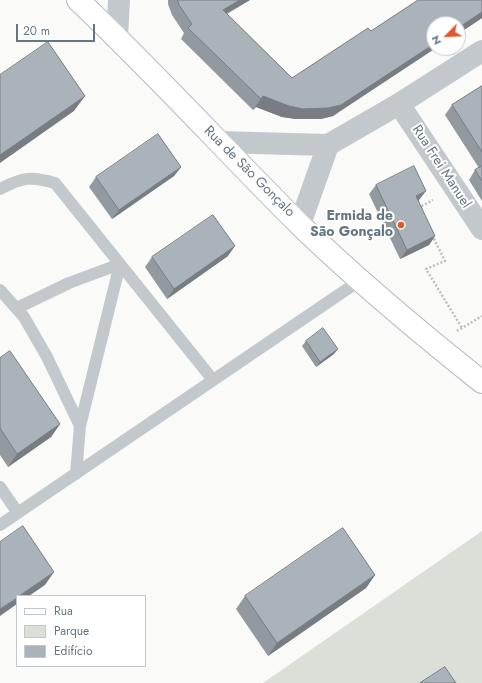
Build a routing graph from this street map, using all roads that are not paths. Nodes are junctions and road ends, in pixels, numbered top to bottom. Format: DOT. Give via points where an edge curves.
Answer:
graph roads {
  1 [pos="78,0"];
  2 [pos="119,0"];
  3 [pos="117,37"];
  4 [pos="482,51"];
  5 [pos="399,104"];
  6 [pos="218,142"];
  7 [pos="328,145"];
  8 [pos="0,189"];
  9 [pos="300,224"];
  10 [pos="482,229"];
  11 [pos="120,264"];
  12 [pos="360,281"];
  13 [pos="0,290"];
  14 [pos="17,308"];
  15 [pos="213,380"];
  16 [pos="482,382"];
  17 [pos="80,426"];
  18 [pos="76,474"];
  19 [pos="0,487"];
  20 [pos="18,513"];
  21 [pos="0,525"];
  1 -- 3 [label="main road, Rua de São Gonçalo"];
  2 -- 3 [label="street"];
  3 -- 6 [label="main road, Rua de São Gonçalo"];
  4 -- 5 [label="street"];
  5 -- 7 [label="street"];
  5 -- 10 [label="street, Rua Frei Manuel"];
  6 -- 7 [label="street"];
  6 -- 9 [label="main road, Rua de São Gonçalo"];
  7 -- 9 [label="street"];
  8 -- 11 [label="lane" via="16,180 38,178 55,183"];
  9 -- 12 [label="main road, Rua de São Gonçalo"];
  11 -- 14 [label="lane" via="69,283"];
  11 -- 15 [label="lane"];
  11 -- 17 [label="lane"];
  12 -- 15 [label="lane"];
  12 -- 16 [label="main road, Rua de São Gonçalo"];
  13 -- 14 [label="lane"];
  14 -- 17 [label="lane" via="47,357"];
  15 -- 18 [label="lane"];
  17 -- 18 [label="lane"];
  18 -- 20 [label="lane"];
  19 -- 20 [label="lane"];
  20 -- 21 [label="lane"];
}
